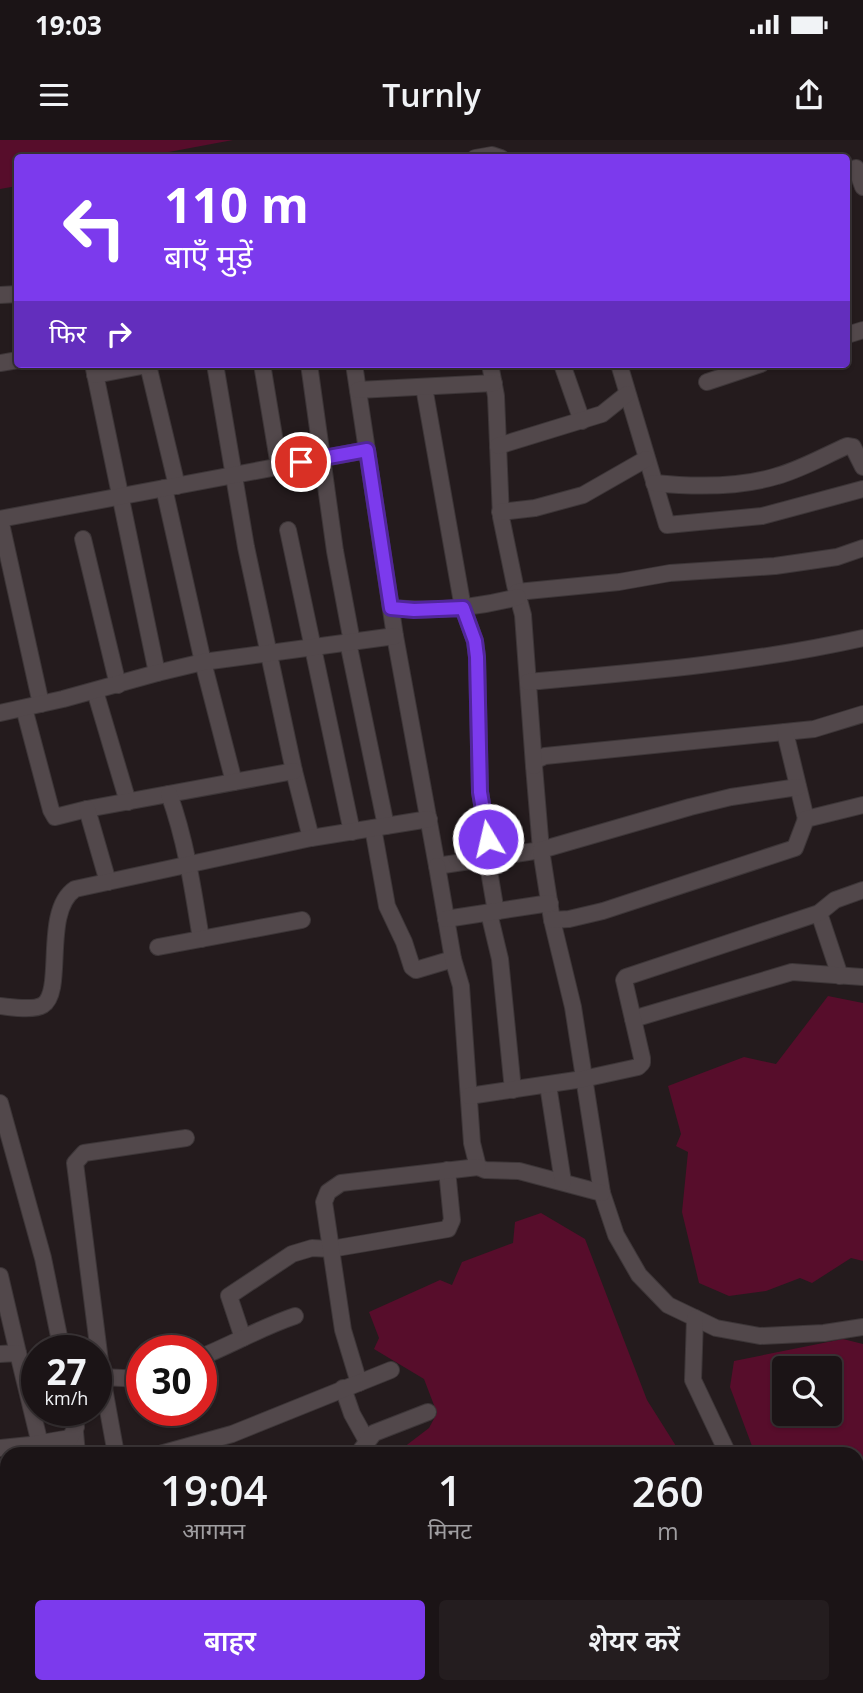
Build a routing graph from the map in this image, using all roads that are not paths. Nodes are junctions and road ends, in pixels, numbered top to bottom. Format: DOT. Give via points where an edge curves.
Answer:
graph roads {
  1 [pos="855,168"];
  2 [pos="863,187"];
  3 [pos="113,368"];
  4 [pos="151,368"];
  5 [pos="216,368"];
  6 [pos="263,368"];
  7 [pos="310,368"];
  8 [pos="355,368"];
  9 [pos="491,368"];
  10 [pos="563,368"];
  11 [pos="620,368"];
  12 [pos="749,368"];
  13 [pos="94,370"];
  14 [pos="707,382"];
  15 [pos="494,383"];
  16 [pos="424,387"];
  17 [pos="358,390"];
  18 [pos="626,394"];
  19 [pos="582,421"];
  20 [pos="498,446"];
  21 [pos="367,450"];
  22 [pos="323,458"];
  23 [pos="646,459"];
  24 [pos="279,466"];
  25 [pos="863,467"];
  26 [pos="235,475"];
  27 [pos="654,483"];
  28 [pos="171,487"];
  29 [pos="863,489"];
  30 [pos="121,497"];
  31 [pos="500,512"];
  32 [pos="288,530"];
  33 [pos="83,539"];
  34 [pos="863,548"];
  35 [pos="517,595"];
  36 [pos="391,608"];
  37 [pos="463,608"];
  38 [pos="395,636"];
  39 [pos="863,638"];
  40 [pos="350,642"];
  41 [pos="313,647"];
  42 [pos="270,652"];
  43 [pos="203,662"];
  44 [pos="157,673"];
  45 [pos="528,682"];
  46 [pos="118,685"];
  47 [pos="95,691"];
  48 [pos="41,704"];
  49 [pos="24,708"];
  50 [pos="0,713"];
  51 [pos="863,714"];
  52 [pos="785,732"];
  53 [pos="534,766"];
  54 [pos="294,771"];
  55 [pos="234,782"];
  56 [pos="798,787"];
  57 [pos="169,794"];
  58 [pos="128,802"];
  59 [pos="863,805"];
  60 [pos="87,809"];
  61 [pos="429,818"];
  62 [pos="806,819"];
  63 [pos="379,827"];
  64 [pos="352,832"];
  65 [pos="311,838"];
  66 [pos="541,850"];
  67 [pos="489,858"];
  68 [pos="189,863"];
  69 [pos="437,866"];
  70 [pos="108,882"];
  71 [pos="863,890"];
  72 [pos="551,911"];
  73 [pos="493,912"];
  74 [pos="819,913"];
  75 [pos="446,919"];
  76 [pos="302,920"];
  77 [pos="201,939"];
  78 [pos="158,947"];
  79 [pos="453,959"];
  80 [pos="840,976"];
  81 [pos="863,977"];
  82 [pos="0,1006"];
  83 [pos="633,1020"];
  84 [pos="583,1079"];
  85 [pos="548,1085"];
  86 [pos="513,1090"];
  87 [pos="469,1096"];
  88 [pos="0,1103"];
  89 [pos="186,1138"];
  90 [pos="478,1167"];
  91 [pos="447,1170"];
  92 [pos="563,1182"];
  93 [pos="602,1193"];
  94 [pos="331,1249"];
  95 [pos="0,1276"];
  96 [pos="295,1316"];
  97 [pos="695,1318"];
  98 [pos="863,1327"];
  99 [pos="59,1335"];
  100 [pos="97,1335"];
  101 [pos="243,1338"];
  102 [pos="217,1350"];
  103 [pos="18,1353"];
  104 [pos="0,1354"];
  105 [pos="391,1370"];
  106 [pos="359,1382"];
  107 [pos="343,1388"];
  108 [pos="428,1412"];
  109 [pos="73,1426"];
  110 [pos="75,1426"];
  111 [pos="111,1426"];
  112 [pos="40,1444"];
  113 [pos="10,1447"];
  114 [pos="77,1447"];
  115 [pos="115,1447"];
  116 [pos="185,1447"];
  117 [pos="362,1447"];
  118 [pos="363,1447"];
  119 [pos="725,1447"];
  1 -- 2 [label="street"];
  3 -- 13 [label="street"];
  4 -- 28 [label="street"];
  5 -- 26 [label="street"];
  6 -- 24 [label="street"];
  7 -- 22 [label="street"];
  8 -- 17 [label="street"];
  9 -- 15 [label="street"];
  10 -- 19 [label="street"];
  11 -- 18 [label="street"];
  12 -- 14 [label="street"];
  13 -- 30 [label="street"];
  15 -- 16 [label="street"];
  15 -- 20 [label="street"];
  16 -- 17 [label="street"];
  16 -- 37 [label="street"];
  17 -- 21 [label="street"];
  18 -- 19 [label="street" via="602,414"];
  18 -- 23 [label="street"];
  19 -- 20 [label="street"];
  20 -- 31 [label="street"];
  21 -- 22 [label="street"];
  21 -- 36 [label="street"];
  22 -- 24 [label="street"];
  22 -- 40 [label="street"];
  23 -- 27 [label="street"];
  23 -- 31 [label="street" via="583,495"];
  24 -- 26 [label="street"];
  25 -- 27 [label="street" via="853,447 847,446 754,482"];
  26 -- 28 [label="street"];
  26 -- 42 [label="street"];
  27 -- 29 [label="street" via="669,525 762,516"];
  28 -- 30 [label="street"];
  28 -- 43 [label="street"];
  30 -- 44 [label="street"];
  30 -- 48 [label="street" via="0,519"];
  31 -- 35 [label="street"];
  32 -- 41 [label="street"];
  33 -- 46 [label="street"];
  34 -- 35 [label="street" via="837,557 775,566 670,573"];
  35 -- 37 [label="street"];
  35 -- 45 [label="street"];
  36 -- 37 [label="street"];
  36 -- 38 [label="street"];
  37 -- 67 [label="street" via="477,657 480,792"];
  38 -- 40 [label="street"];
  38 -- 61 [label="street"];
  39 -- 45 [label="street" via="724,664"];
  40 -- 41 [label="street"];
  40 -- 63 [label="street"];
  41 -- 42 [label="street"];
  41 -- 64 [label="street"];
  42 -- 43 [label="street"];
  42 -- 54 [label="street"];
  43 -- 44 [label="street"];
  43 -- 55 [label="street"];
  44 -- 46 [label="street"];
  45 -- 53 [label="street"];
  46 -- 47 [label="street"];
  47 -- 48 [label="street"];
  47 -- 58 [label="street"];
  48 -- 49 [label="street"];
  49 -- 50 [label="street"];
  49 -- 60 [label="street" via="52,816"];
  51 -- 52 [label="street" via="814,729"];
  52 -- 53 [label="street" via="545,756"];
  52 -- 56 [label="street"];
  53 -- 66 [label="street"];
  54 -- 55 [label="street"];
  54 -- 65 [label="street"];
  55 -- 57 [label="street"];
  56 -- 62 [label="street"];
  56 -- 66 [label="street" via="690,807"];
  57 -- 58 [label="street"];
  57 -- 68 [label="street"];
  58 -- 60 [label="street"];
  59 -- 62 [label="street"];
  60 -- 70 [label="street"];
  61 -- 63 [label="street"];
  61 -- 69 [label="street"];
  62 -- 72 [label="street" via="795,848 603,911 569,919"];
  63 -- 64 [label="street"];
  63 -- 79 [label="street" via="387,906 412,967 416,970"];
  64 -- 65 [label="street"];
  65 -- 68 [label="street"];
  66 -- 67 [label="street"];
  66 -- 72 [label="street"];
  67 -- 69 [label="street"];
  67 -- 73 [label="street"];
  68 -- 70 [label="street"];
  68 -- 77 [label="street"];
  69 -- 75 [label="street"];
  70 -- 82 [label="street" via="67,894 54,943 52,993 46,1003 39,1007"];
  71 -- 74 [label="street" via="835,900"];
  72 -- 73 [label="street"];
  72 -- 84 [label="street" via="573,1007"];
  73 -- 75 [label="street"];
  73 -- 86 [label="street"];
  74 -- 80 [label="street"];
  74 -- 83 [label="street" via="626,977"];
  75 -- 79 [label="street"];
  76 -- 77 [label="street"];
  77 -- 78 [label="street"];
  79 -- 87 [label="street" via="461,986"];
  80 -- 81 [label="street"];
  80 -- 83 [label="street" via="792,972"];
  83 -- 84 [label="street" via="642,1063"];
  84 -- 85 [label="street"];
  84 -- 93 [label="street"];
  85 -- 86 [label="street"];
  85 -- 92 [label="street"];
  86 -- 87 [label="street"];
  87 -- 90 [label="street" via="473,1156"];
  88 -- 99 [label="street" via="43,1258"];
  89 -- 100 [label="street" via="84,1153 75,1163"];
  90 -- 91 [label="street"];
  90 -- 92 [label="street"];
  91 -- 94 [label="street" via="452,1220 448,1229"];
  91 -- 94 [label="street" via="335,1185 324,1202"];
  92 -- 93 [label="street"];
  93 -- 97 [label="street" via="616,1235 639,1275 668,1305"];
  94 -- 101 [label="street" via="292,1254 231,1293"];
  94 -- 106 [label="street" via="343,1331"];
  95 -- 103 [label="street"];
  96 -- 101 [label="street"];
  97 -- 98 [label="street" via="716,1328 760,1336"];
  97 -- 119 [label="street" via="693,1380"];
  101 -- 102 [label="street"];
  103 -- 104 [label="street"];
  103 -- 112 [label="street"];
  105 -- 106 [label="street"];
  106 -- 107 [label="street"];
  107 -- 116 [label="street" via="232,1434"];
  107 -- 117 [label="street"];
  108 -- 118 [label="street" via="374,1433"];
  109 -- 112 [label="street" via="70,1438"];
  110 -- 114 [label="street"];
  111 -- 115 [label="street"];
  112 -- 113 [label="street"];
}
